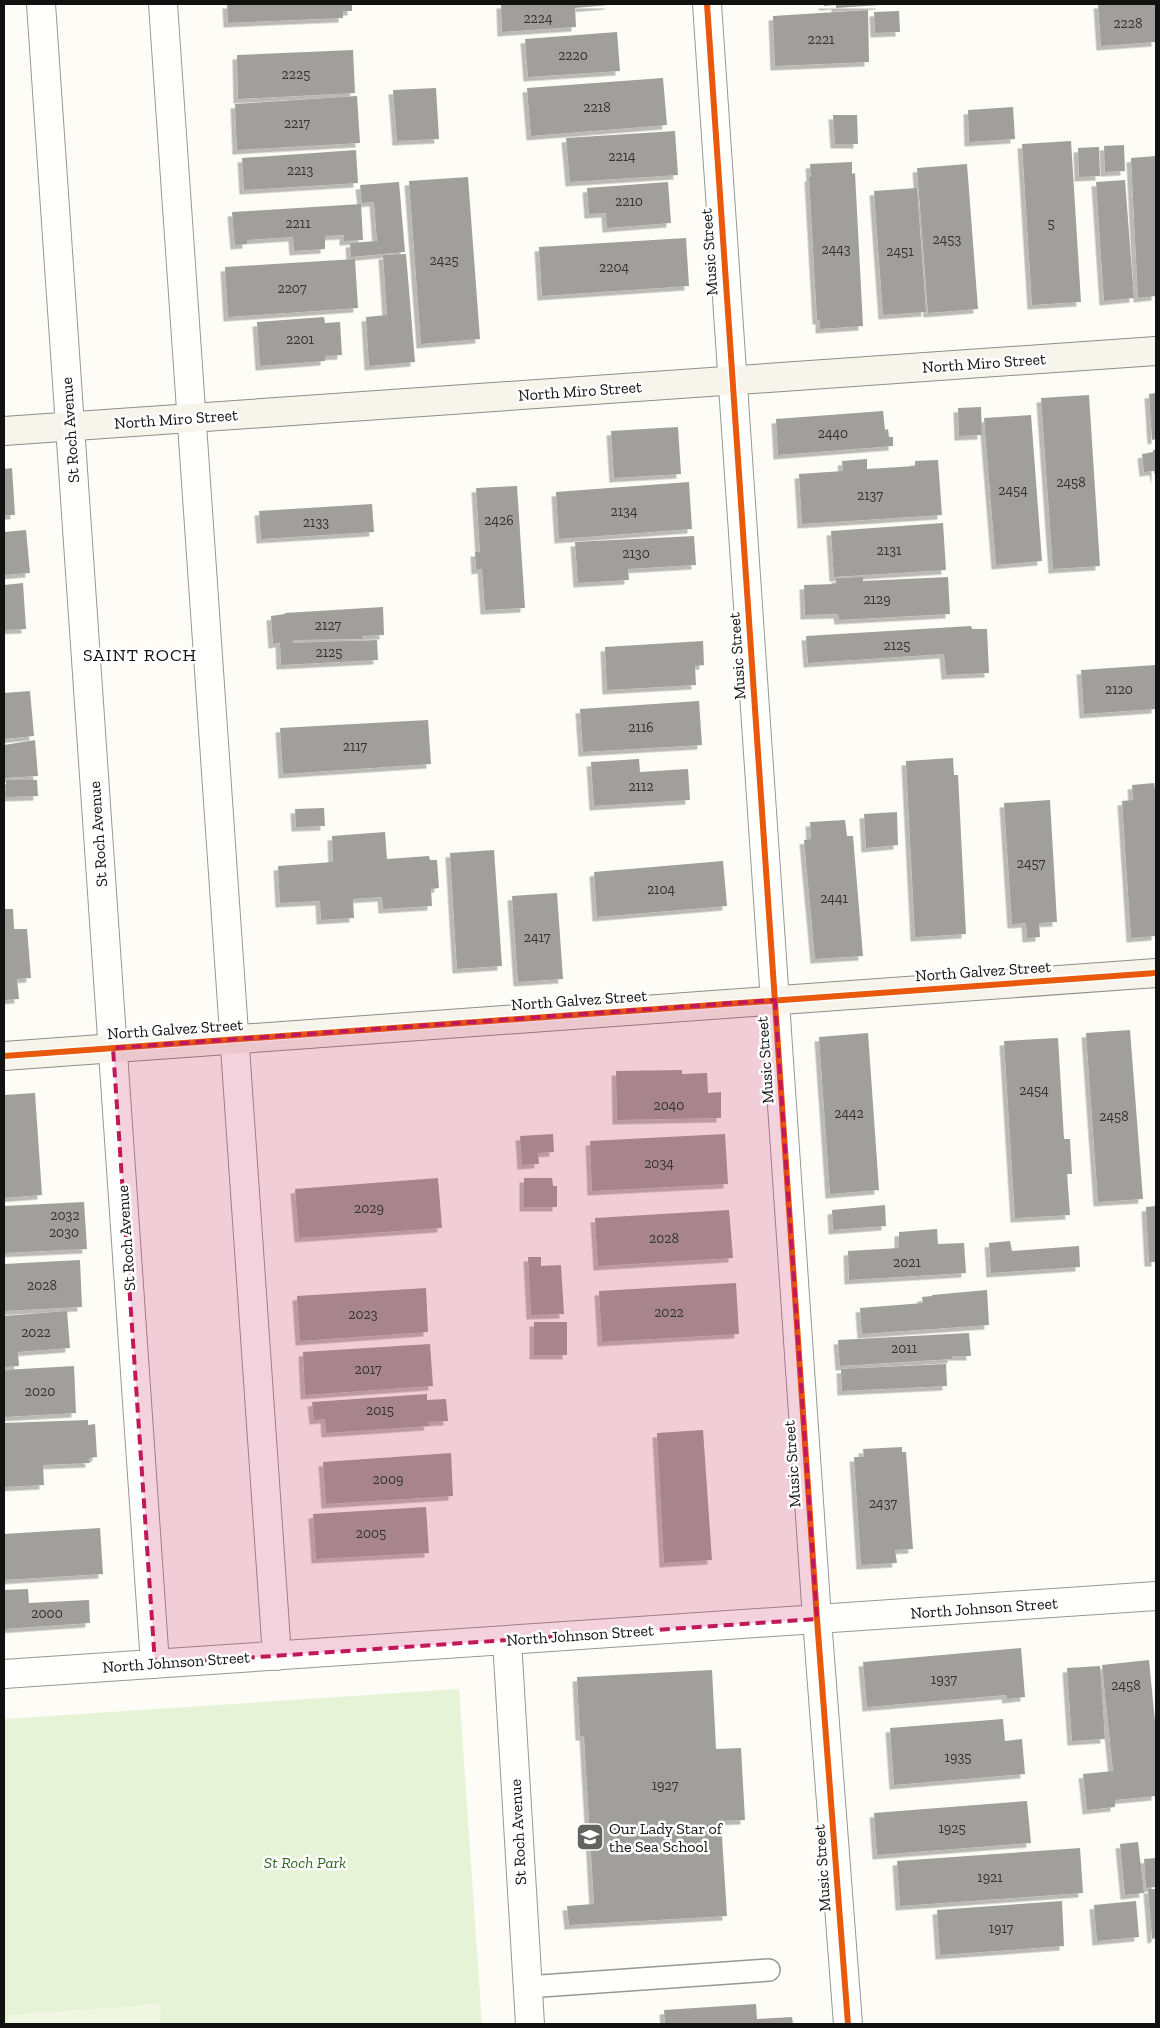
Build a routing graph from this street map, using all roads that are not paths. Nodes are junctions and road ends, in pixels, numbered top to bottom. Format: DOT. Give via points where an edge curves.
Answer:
graph roads {
  1 [pos="41,4"];
  2 [pos="163,4"];
  3 [pos="706,4"];
  4 [pos="1156,351"];
  5 [pos="732,381"];
  6 [pos="192,418"];
  7 [pos="70,427"];
  8 [pos="4,431"];
  9 [pos="1156,973"];
  10 [pos="775,1000"];
  11 [pos="235,1038"];
  12 [pos="113,1048"];
  13 [pos="4,1056"];
  14 [pos="1156,1596"];
  15 [pos="817,1619"];
  16 [pos="507,1640"];
  17 [pos="277,1656"];
  18 [pos="155,1664"];
  19 [pos="4,1674"];
  20 [pos="769,1970"];
  21 [pos="528,1987"];
  22 [pos="530,2024"];
  23 [pos="848,2024"];
  1 -- 7 [label="street, St Roch Avenue"];
  2 -- 6 [label="street"];
  3 -- 5 [label="street, Music Street"];
  4 -- 5 [label="street, North Miro Street"];
  5 -- 6 [label="street, North Miro Street"];
  5 -- 10 [label="street, Music Street"];
  6 -- 7 [label="street, North Miro Street"];
  6 -- 11 [label="street"];
  7 -- 8 [label="street, North Miro Street"];
  7 -- 12 [label="street, St Roch Avenue"];
  9 -- 10 [label="street, North Galvez Street"];
  10 -- 11 [label="street, North Galvez Street"];
  10 -- 15 [label="street, Music Street"];
  11 -- 12 [label="street, North Galvez Street"];
  11 -- 17 [label="street"];
  12 -- 13 [label="street, North Galvez Street"];
  12 -- 18 [label="street, St Roch Avenue"];
  14 -- 15 [label="street, North Johnson Street"];
  15 -- 16 [label="street, North Johnson Street"];
  15 -- 23 [label="street, Music Street"];
  16 -- 17 [label="street, North Johnson Street"];
  16 -- 21 [label="street, St Roch Avenue"];
  17 -- 18 [label="street, North Johnson Street"];
  18 -- 19 [label="street, North Johnson Street"];
  20 -- 21 [label="lane"];
  21 -- 22 [label="street, St Roch Avenue"];
}
